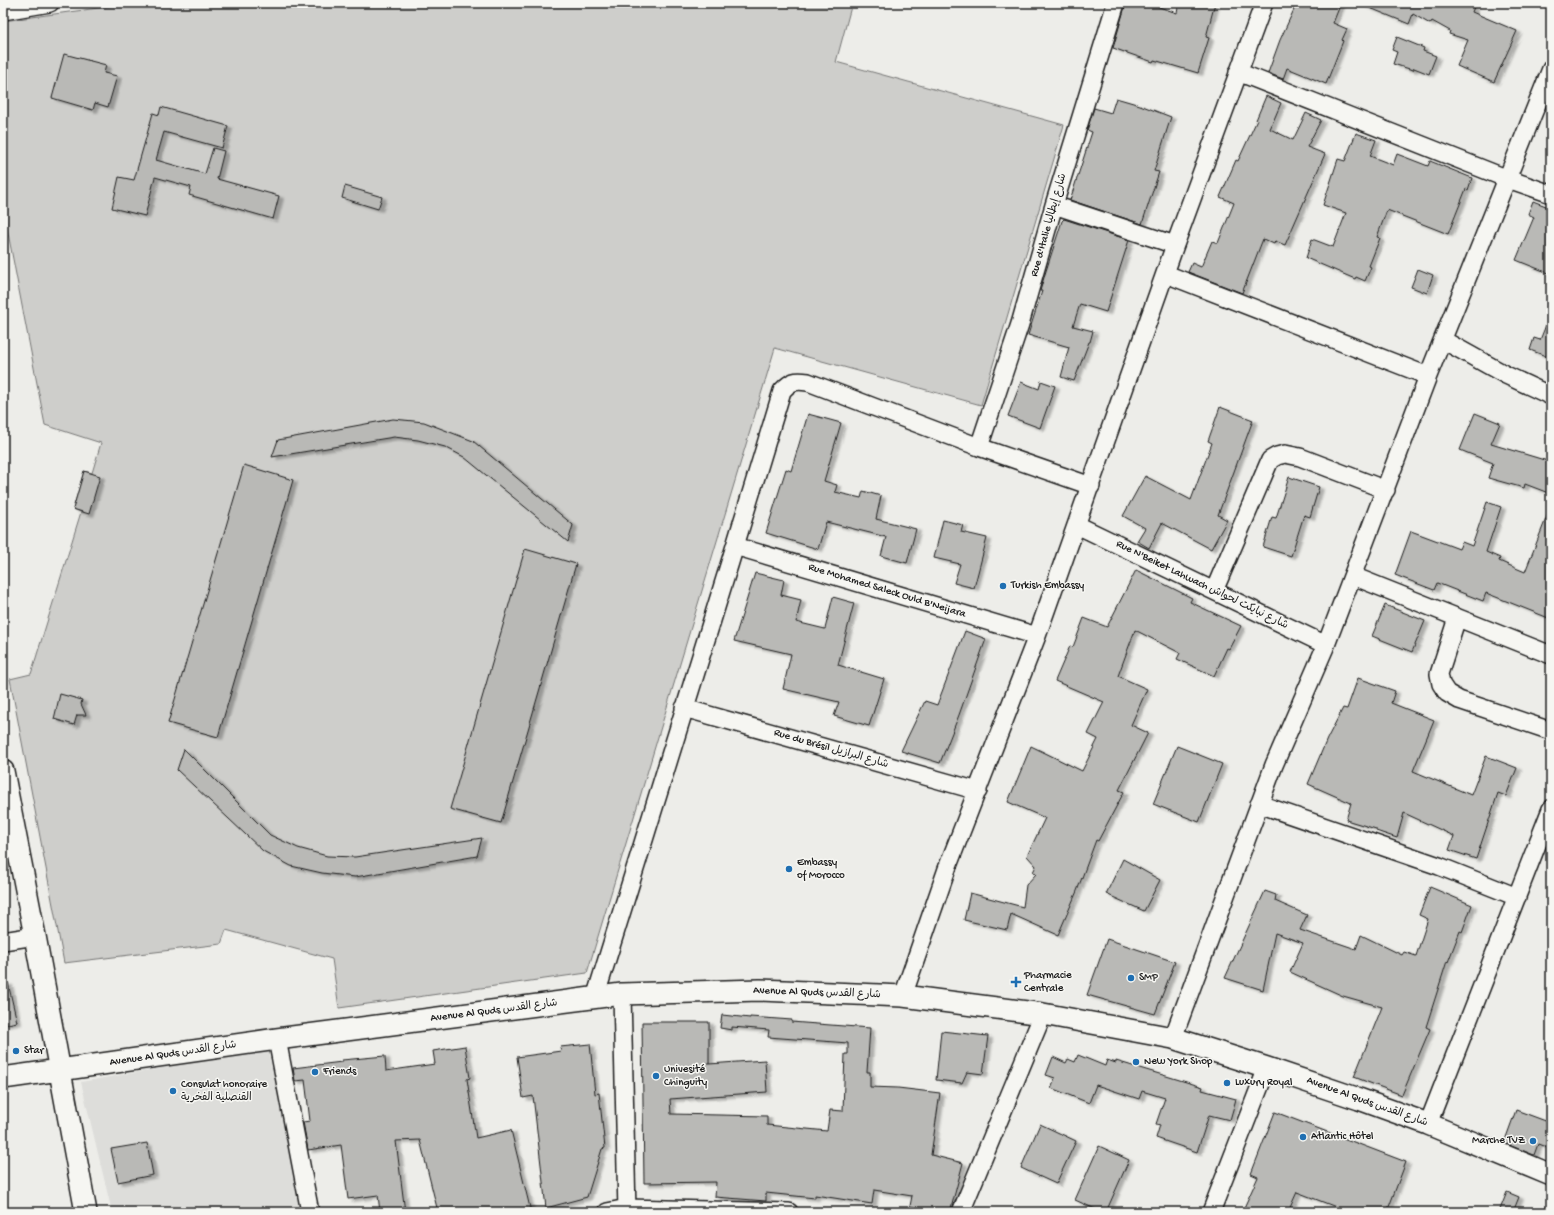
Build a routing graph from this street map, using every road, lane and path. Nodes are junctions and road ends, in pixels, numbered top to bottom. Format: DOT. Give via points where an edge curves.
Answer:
graph roads {
  1 [pos="50,3"];
  2 [pos="1116,3"];
  3 [pos="1264,3"];
  4 [pos="3,11"];
  5 [pos="1551,69"];
  6 [pos="1238,72"];
  7 [pos="1508,179"];
  8 [pos="1551,194"];
  9 [pos="1054,205"];
  10 [pos="1175,245"];
  11 [pos="1166,274"];
  12 [pos="1443,340"];
  13 [pos="1428,376"];
  14 [pos="1551,396"];
  15 [pos="979,447"];
  16 [pos="1091,486"];
  17 [pos="1386,490"];
  18 [pos="1077,525"];
  19 [pos="736,546"];
  20 [pos="1353,576"];
  21 [pos="1214,591"];
  22 [pos="1457,618"];
  23 [pos="1037,636"];
  24 [pos="1326,644"];
  25 [pos="1551,655"];
  26 [pos="684,708"];
  27 [pos="1551,731"];
  28 [pos="3,772"];
  29 [pos="978,791"];
  30 [pos="1259,804"];
  31 [pos="1551,809"];
  32 [pos="1545,839"];
  33 [pos="1517,897"];
  34 [pos="35,936"];
  35 [pos="3,941"];
  36 [pos="622,994"];
  37 [pos="903,996"];
  38 [pos="595,998"];
  39 [pos="1043,1014"];
  40 [pos="1173,1038"];
  41 [pos="277,1039"];
  42 [pos="1268,1068"];
  43 [pos="60,1070"];
  44 [pos="3,1078"];
  45 [pos="1428,1124"];
  46 [pos="1551,1174"];
  47 [pos="627,1210"];
  48 [pos="86,1212"];
  49 [pos="310,1212"];
  50 [pos="607,1212"];
  51 [pos="789,1212"];
  52 [pos="961,1212"];
  53 [pos="1211,1212"];
  1 -- 4 [label="street"];
  2 -- 9 [label="street, Rue d'Italie شارع إيطاليا"];
  3 -- 6 [label="street"];
  5 -- 7 [label="street"];
  6 -- 7 [label="street"];
  6 -- 10 [label="street"];
  7 -- 8 [label="street"];
  7 -- 12 [label="street"];
  9 -- 10 [label="street"];
  9 -- 15 [label="street, Rue d'Italie شارع إيطاليا" via="1020,324"];
  10 -- 11 [label="street"];
  11 -- 13 [label="street"];
  11 -- 16 [label="street"];
  12 -- 13 [label="street"];
  12 -- 14 [label="street" via="1506,375"];
  13 -- 17 [label="street"];
  15 -- 16 [label="street"];
  15 -- 19 [label="street" via="808,382 789,383 777,401"];
  16 -- 18 [label="street"];
  17 -- 20 [label="street"];
  17 -- 21 [label="street" via="1300,457 1285,454 1270,460"];
  18 -- 21 [label="street, Rue N'Beiket Lahwach شارع نبايكت لحواش"];
  18 -- 23 [label="street"];
  19 -- 23 [label="street, Rue Mohamed Saleck Ould B'Neijara"];
  19 -- 26 [label="street"];
  20 -- 22 [label="street"];
  20 -- 24 [label="street"];
  21 -- 24 [label="street, Rue N'Beiket Lahwach شارع نبايكت لحواش"];
  22 -- 25 [label="street"];
  22 -- 27 [label="street" via="1439,674 1441,684 1447,693 1459,700"];
  23 -- 29 [label="street"];
  24 -- 30 [label="street"];
  26 -- 29 [label="street, Rue du Brésil شارع البرازيل"];
  26 -- 38 [label="street"];
  28 -- 34 [label="street"];
  29 -- 37 [label="street" via="948,866"];
  30 -- 33 [label="street" via="1439,866"];
  30 -- 40 [label="street"];
  31 -- 32 [label="street"];
  32 -- 33 [label="street"];
  33 -- 45 [label="street"];
  34 -- 35 [label="street"];
  34 -- 43 [label="street"];
  36 -- 37 [label="street, Avenue Al Quds شارع القدس" via="760,990"];
  36 -- 38 [label="street, Avenue Al Quds شارع القدس"];
  36 -- 47 [label="street"];
  37 -- 39 [label="street, Avenue Al Quds شارع القدس"];
  38 -- 41 [label="street, Avenue Al Quds شارع القدس"];
  39 -- 40 [label="street, Avenue Al Quds شارع القدس"];
  39 -- 52 [label="street"];
  40 -- 42 [label="street, Avenue Al Quds شارع القدس"];
  41 -- 43 [label="street, Avenue Al Quds شارع القدس"];
  41 -- 49 [label="street"];
  42 -- 45 [label="street, Avenue Al Quds شارع القدس"];
  42 -- 53 [label="street"];
  43 -- 44 [label="street, Avenue Al Quds شارع القدس"];
  43 -- 48 [label="street"];
  45 -- 46 [label="street, Avenue Al Quds شارع القدس"];
  47 -- 50 [label="street"];
  47 -- 51 [label="street"];
}
